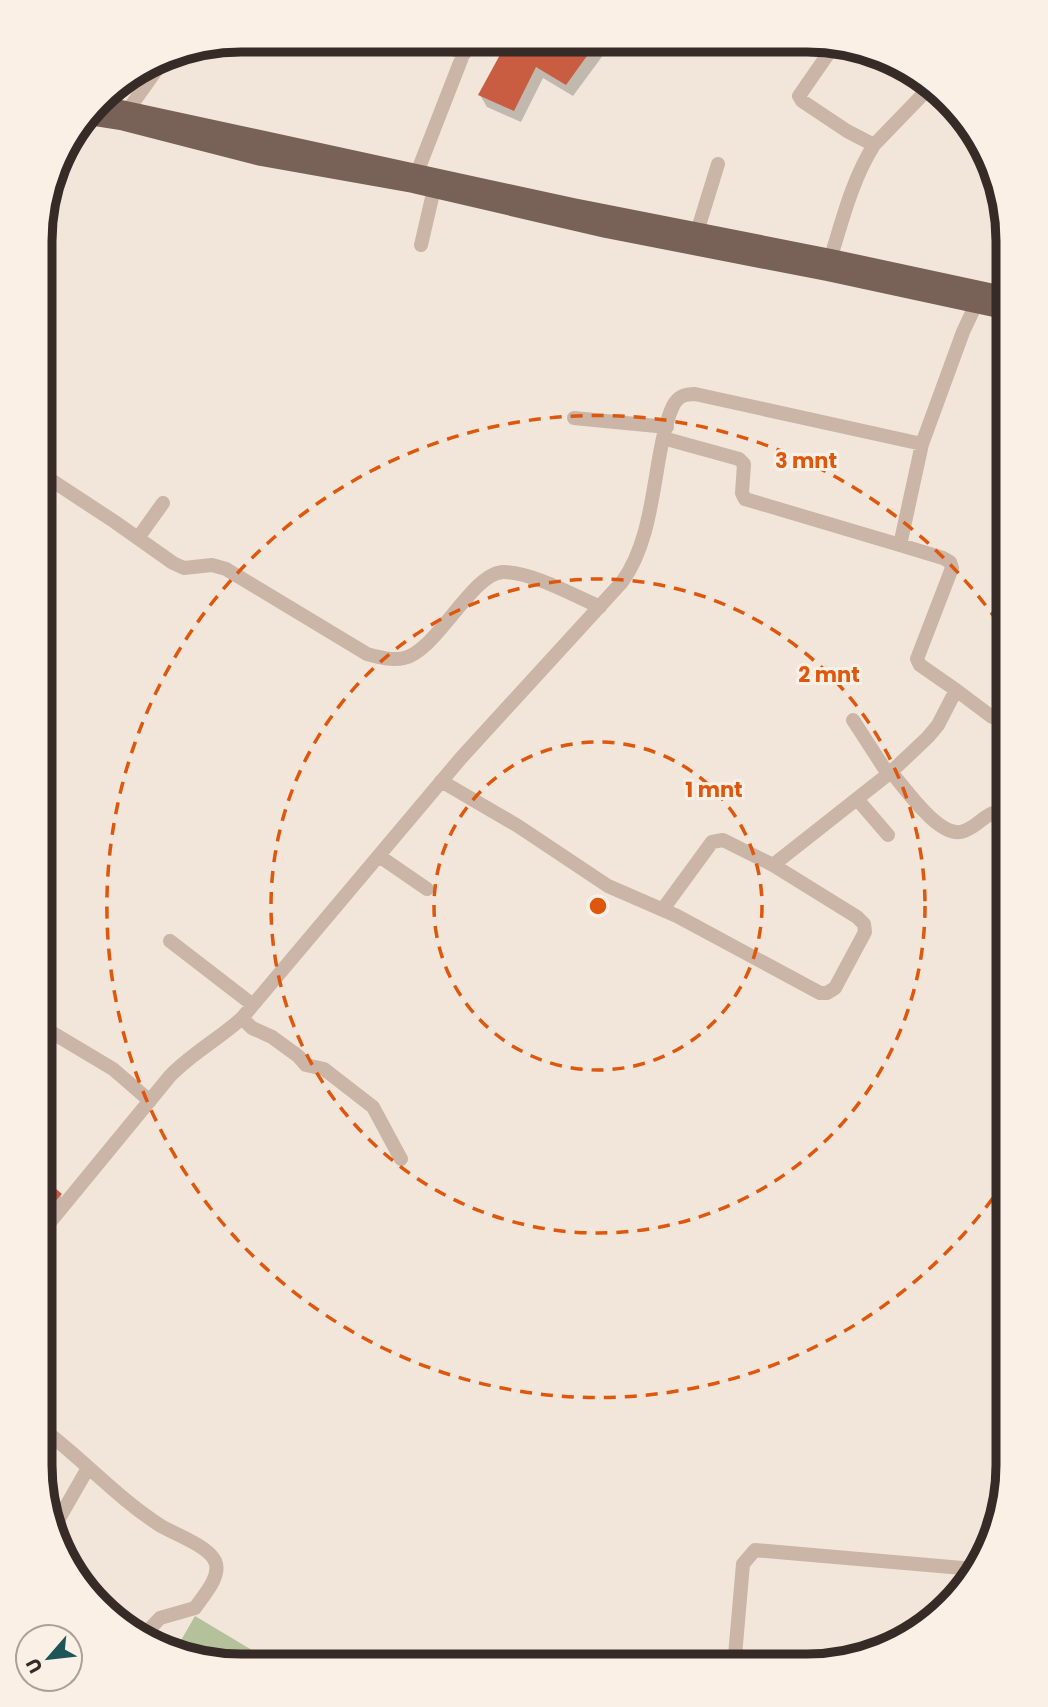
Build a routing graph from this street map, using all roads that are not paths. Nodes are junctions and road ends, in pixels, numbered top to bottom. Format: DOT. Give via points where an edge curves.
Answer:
graph roads {
  1 [pos="464,53"];
  2 [pos="828,54"];
  3 [pos="153,75"];
  4 [pos="924,93"];
  5 [pos="108,108"];
  6 [pos="100,116"];
  7 [pos="124,116"];
  8 [pos="874,145"];
  9 [pos="718,164"];
  10 [pos="415,178"];
  11 [pos="434,189"];
  12 [pos="697,232"];
  13 [pos="421,245"];
  14 [pos="829,265"];
  15 [pos="996,297"];
  16 [pos="976,298"];
  17 [pos="996,306"];
  18 [pos="574,418"];
  19 [pos="665,433"];
  20 [pos="922,444"];
  21 [pos="53,481"];
  22 [pos="163,503"];
  23 [pos="138,538"];
  24 [pos="900,545"];
  25 [pos="600,607"];
  26 [pos="956,690"];
  27 [pos="996,716"];
  28 [pos="853,720"];
  29 [pos="890,773"];
  30 [pos="441,781"];
  31 [pos="858,799"];
  32 [pos="996,811"];
  33 [pos="888,835"];
  34 [pos="379,856"];
  35 [pos="773,865"];
  36 [pos="427,889"];
  37 [pos="663,909"];
  38 [pos="170,941"];
  39 [pos="253,1004"];
  40 [pos="243,1018"];
  41 [pos="53,1033"];
  42 [pos="150,1101"];
  43 [pos="401,1159"];
  44 [pos="53,1218"];
  45 [pos="53,1438"];
  46 [pos="88,1468"];
  47 [pos="60,1517"];
  48 [pos="965,1568"];
  49 [pos="148,1630"];
  50 [pos="735,1654"];
  1 -- 10 [label="street"];
  2 -- 8 [label="street" via="799,96"];
  3 -- 7 [label="street"];
  4 -- 8 [label="street"];
  5 -- 7 [label="main road"];
  6 -- 7 [label="main road"];
  7 -- 10 [label="main road"];
  8 -- 14 [label="street"];
  9 -- 12 [label="street"];
  10 -- 11 [label="main road"];
  10 -- 12 [label="main road"];
  11 -- 13 [label="street"];
  11 -- 14 [label="main road" via="606,229"];
  12 -- 14 [label="main road"];
  14 -- 16 [label="main road"];
  15 -- 16 [label="main road"];
  16 -- 17 [label="main road"];
  16 -- 20 [label="street"];
  18 -- 19 [label="street"];
  19 -- 20 [label="street" via="678,398 695,394"];
  19 -- 24 [label="street" via="739,459 744,464 745,499"];
  19 -- 25 [label="street" via="636,557"];
  20 -- 24 [label="street"];
  21 -- 23 [label="street"];
  22 -- 23 [label="street"];
  23 -- 25 [label="street" via="184,568 212,565 240,576 379,657 401,659 419,650 473,592 499,572 525,575"];
  24 -- 26 [label="street" via="950,562 952,568 917,659"];
  25 -- 30 [label="street"];
  26 -- 27 [label="street"];
  26 -- 29 [label="street" via="938,725"];
  28 -- 29 [label="street"];
  29 -- 31 [label="street"];
  29 -- 32 [label="street" via="934,821 952,833 968,830"];
  30 -- 34 [label="street"];
  30 -- 37 [label="street" via="518,825 595,878"];
  31 -- 33 [label="street"];
  31 -- 35 [label="street"];
  34 -- 36 [label="street"];
  34 -- 39 [label="street"];
  35 -- 37 [label="street" via="718,839"];
  35 -- 37 [label="street" via="864,924 865,932 841,977 827,993"];
  38 -- 39 [label="street"];
  39 -- 40 [label="street"];
  40 -- 42 [label="street" via="183,1062"];
  40 -- 43 [label="street" via="306,1065 324,1069 373,1107"];
  41 -- 42 [label="street" via="113,1069"];
  42 -- 44 [label="street"];
  45 -- 46 [label="street"];
  46 -- 47 [label="street"];
  46 -- 49 [label="street" via="216,1562 216,1574 195,1608 160,1618"];
  48 -- 50 [label="street" via="755,1550 743,1564"];
}
